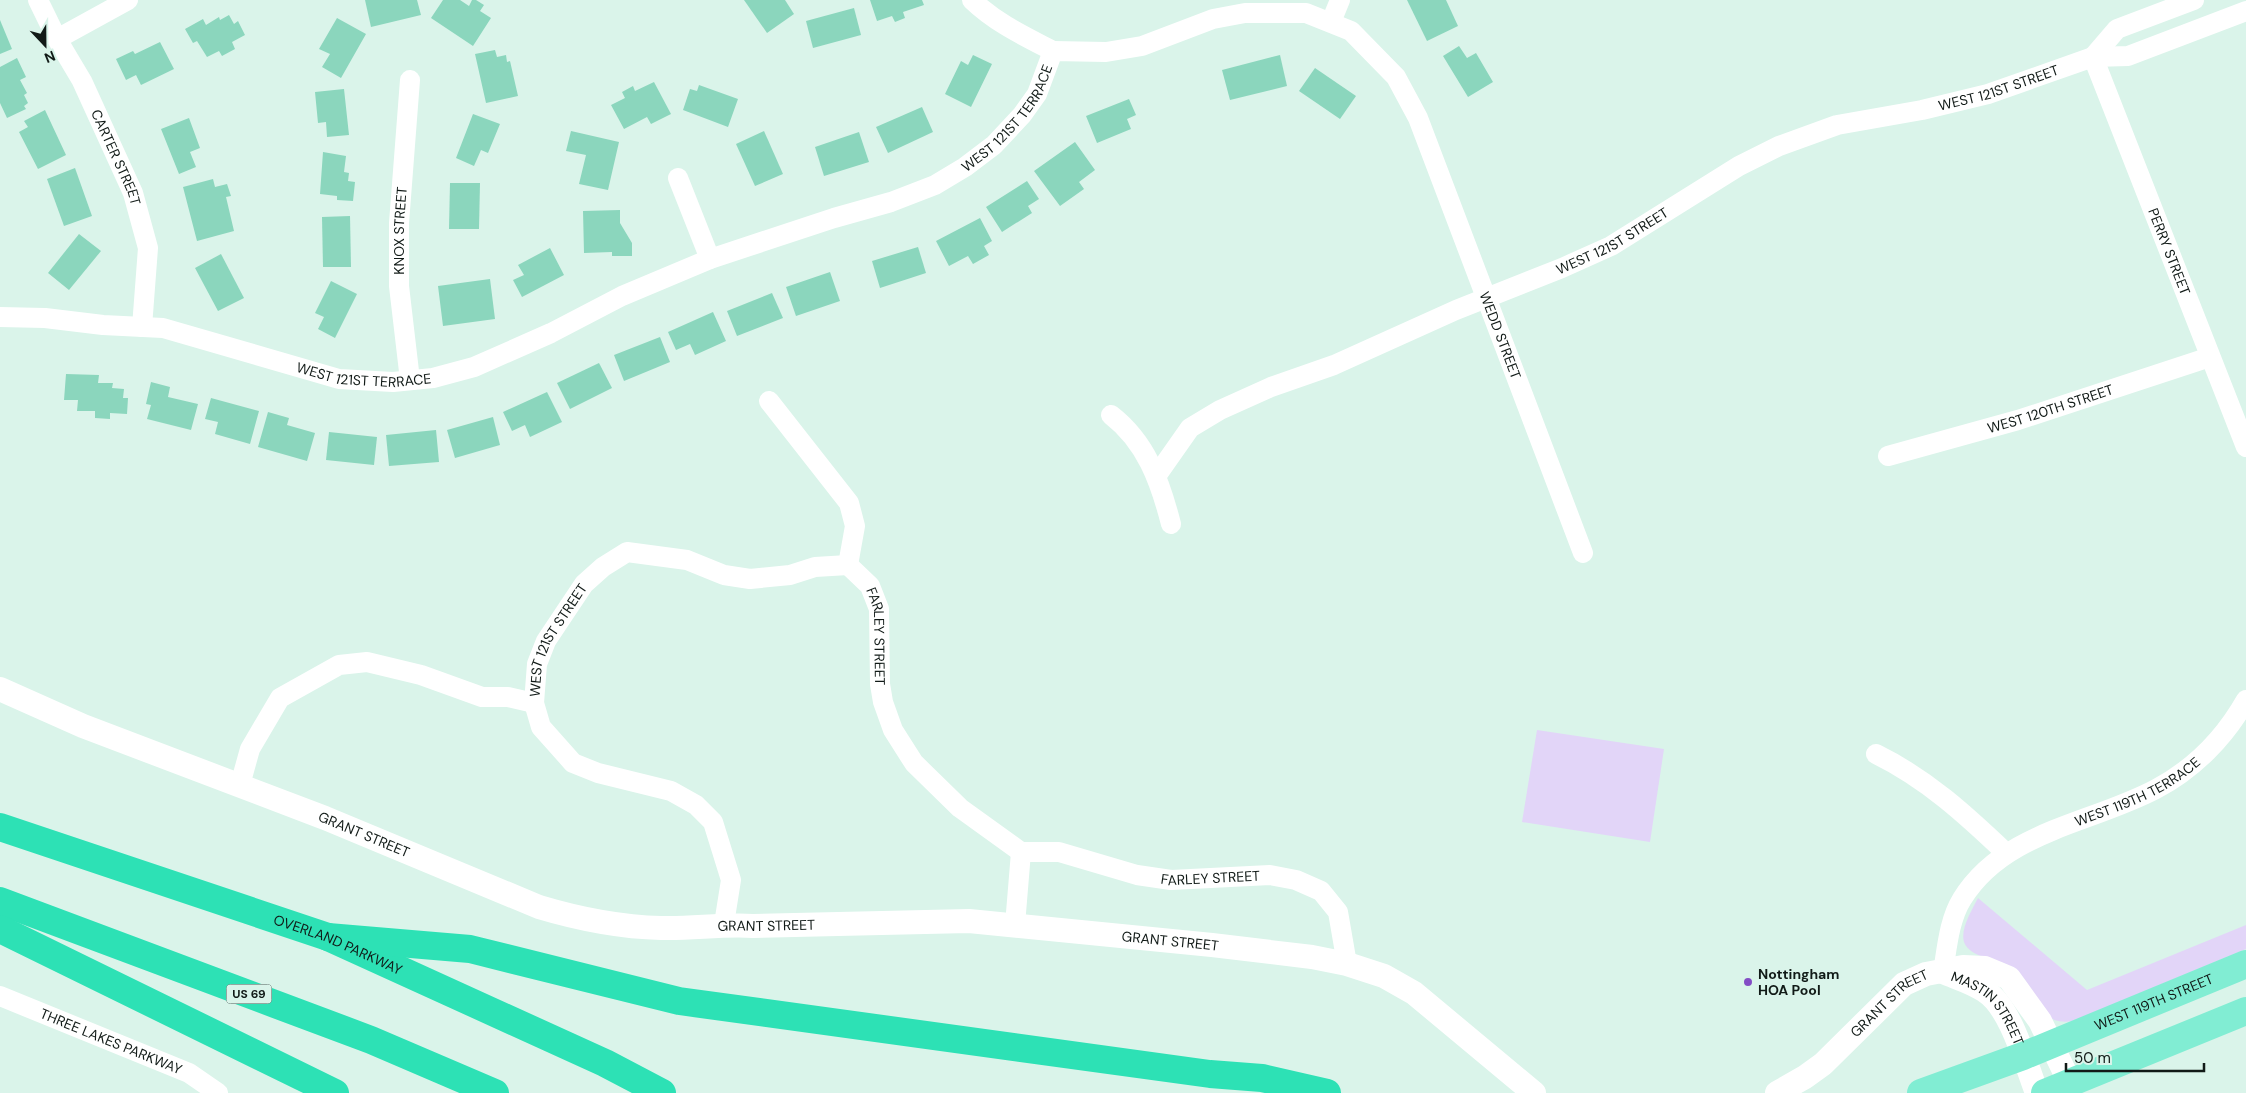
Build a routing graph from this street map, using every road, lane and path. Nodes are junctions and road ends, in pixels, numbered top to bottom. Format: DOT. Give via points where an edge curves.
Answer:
graph roads {
  1 [pos="38,0"];
  2 [pos="128,0"];
  3 [pos="972,0"];
  4 [pos="1340,0"];
  5 [pos="2194,0"];
  6 [pos="2246,11"];
  7 [pos="1331,22"];
  8 [pos="57,39"];
  9 [pos="1053,51"];
  10 [pos="2093,57"];
  11 [pos="410,80"];
  12 [pos="1418,118"];
  13 [pos="678,178"];
  14 [pos="710,259"];
  15 [pos="1486,298"];
  16 [pos="0,317"];
  17 [pos="142,327"];
  18 [pos="2210,357"];
  19 [pos="410,380"];
  20 [pos="770,400"];
  21 [pos="1111,415"];
  22 [pos="2246,447"];
  23 [pos="1888,456"];
  24 [pos="1157,475"];
  25 [pos="1170,524"];
  26 [pos="1583,553"];
  27 [pos="848,565"];
  28 [pos="0,689"];
  29 [pos="2246,700"];
  30 [pos="534,703"];
  31 [pos="1876,754"];
  32 [pos="240,786"];
  33 [pos="0,827"];
  34 [pos="1021,852"];
  35 [pos="2006,853"];
  36 [pos="0,901"];
  37 [pos="724,924"];
  38 [pos="1014,925"];
  39 [pos="0,929"];
  40 [pos="328,937"];
  41 [pos="1347,964"];
  42 [pos="2246,964"];
  43 [pos="1943,972"];
  44 [pos="0,996"];
  45 [pos="2246,1011"];
  46 [pos="2053,1043"];
  47 [pos="2023,1056"];
  48 [pos="2070,1083"];
  49 [pos="218,1093"];
  50 [pos="335,1093"];
  51 [pos="496,1093"];
  52 [pos="662,1093"];
  53 [pos="1327,1093"];
  54 [pos="1534,1093"];
  55 [pos="1778,1093"];
  56 [pos="1921,1093"];
  57 [pos="2037,1093"];
  58 [pos="2045,1093"];
  1 -- 8 [label="street, CARTER STREET"];
  2 -- 8 [label="street"];
  3 -- 9 [label="street" via="989,16"];
  4 -- 7 [label="street"];
  5 -- 10 [label="street, WEST 121ST STREET" via="2118,29"];
  6 -- 10 [label="street, WEST 121ST STREET" via="2128,56"];
  7 -- 9 [label="street, WEST 121ST TERRACE" via="1306,14 1245,13 1213,19 1142,46 1106,52"];
  7 -- 12 [label="street, WEST 121ST TERRACE" via="1351,31 1385,65 1405,91"];
  8 -- 17 [label="street, CARTER STREET" via="82,81 133,193 148,248"];
  9 -- 14 [label="street, WEST 121ST TERRACE" via="1037,94 1022,115 994,145 965,167 935,185 891,202"];
  10 -- 15 [label="street, WEST 121ST STREET" via="1988,94 1837,125 1779,146 1738,166 1611,246"];
  10 -- 18 [label="street, PERRY STREET"];
  11 -- 19 [label="street, KNOX STREET" via="399,223 399,286"];
  12 -- 15 [label="street, WEDD STREET"];
  13 -- 14 [label="street"];
  14 -- 19 [label="street, WEST 121ST TERRACE" via="622,296 552,333 474,366 433,378"];
  15 -- 24 [label="street, WEST 121ST STREET" via="1343,362 1271,387 1220,410 1190,428"];
  15 -- 26 [label="street, WEDD STREET"];
  16 -- 17 [label="street, WEST 121ST TERRACE"];
  17 -- 19 [label="street, WEST 121ST TERRACE" via="163,328 339,379"];
  18 -- 22 [label="street, PERRY STREET"];
  18 -- 23 [label="street, WEST 120TH STREET" via="2018,420"];
  20 -- 27 [label="street" via="849,503 855,526"];
  21 -- 24 [label="street" via="1131,434"];
  24 -- 25 [label="street"];
  27 -- 30 [label="street, WEST 121ST STREET" via="815,567 790,575 750,579 724,574 687,560 627,552 584,584 546,641 537,664"];
  27 -- 34 [label="street, FARLEY STREET" via="870,586 879,609 880,684 887,711 902,745 914,763 948,797"];
  28 -- 32 [label="street, GRANT STREET" via="83,726"];
  29 -- 35 [label="street, WEST 119TH TERRACE" via="2215,744 2187,769 2156,789 2030,840"];
  30 -- 32 [label="street, WEST 121ST STREET" via="508,697 482,697 421,675 367,662 339,665 280,698 250,749"];
  30 -- 37 [label="street" via="541,727 573,763 598,773 671,791 696,805 713,822 732,880"];
  31 -- 35 [label="street" via="1902,766 1932,787"];
  32 -- 37 [label="street, GRANT STREET" via="494,890 575,918 660,928"];
  33 -- 40 [label="highway, OVERLAND PARKWAY"];
  34 -- 38 [label="street"];
  34 -- 41 [label="street, FARLEY STREET" via="1059,852 1137,875 1171,880 1270,875 1296,880 1321,891 1338,912"];
  35 -- 43 [label="street, GRANT STREET" via="1977,878 1961,901 1951,926"];
  36 -- 51 [label="highway, US 69" via="371,1040"];
  37 -- 38 [label="street, GRANT STREET" via="969,921"];
  38 -- 41 [label="street, GRANT STREET" via="1312,957"];
  39 -- 50 [label="highway"];
  40 -- 52 [label="highway, OVERLAND PARKWAY"];
  40 -- 53 [label="highway" via="470,949 679,1001 1210,1074 1262,1078"];
  41 -- 54 [label="street, GRANT STREET" via="1368,969 1414,993"];
  42 -- 46 [label="main road, WEST 119TH STREET"];
  43 -- 46 [label="street, MASTIN STREET" via="1963,967 1985,968 2009,978"];
  43 -- 47 [label="street, MASTIN STREET" via="1986,991 1998,1002"];
  43 -- 55 [label="street, GRANT STREET" via="1926,974 1904,984 1823,1064"];
  44 -- 49 [label="street, THREE LAKES PARKWAY" via="190,1074"];
  45 -- 48 [label="main road"];
  46 -- 47 [label="main road, WEST 119TH STREET"];
  46 -- 48 [label="street, MASTIN STREET"];
  47 -- 56 [label="main road, WEST 119TH STREET"];
  47 -- 57 [label="street, MASTIN STREET"];
  48 -- 58 [label="main road"];
}
